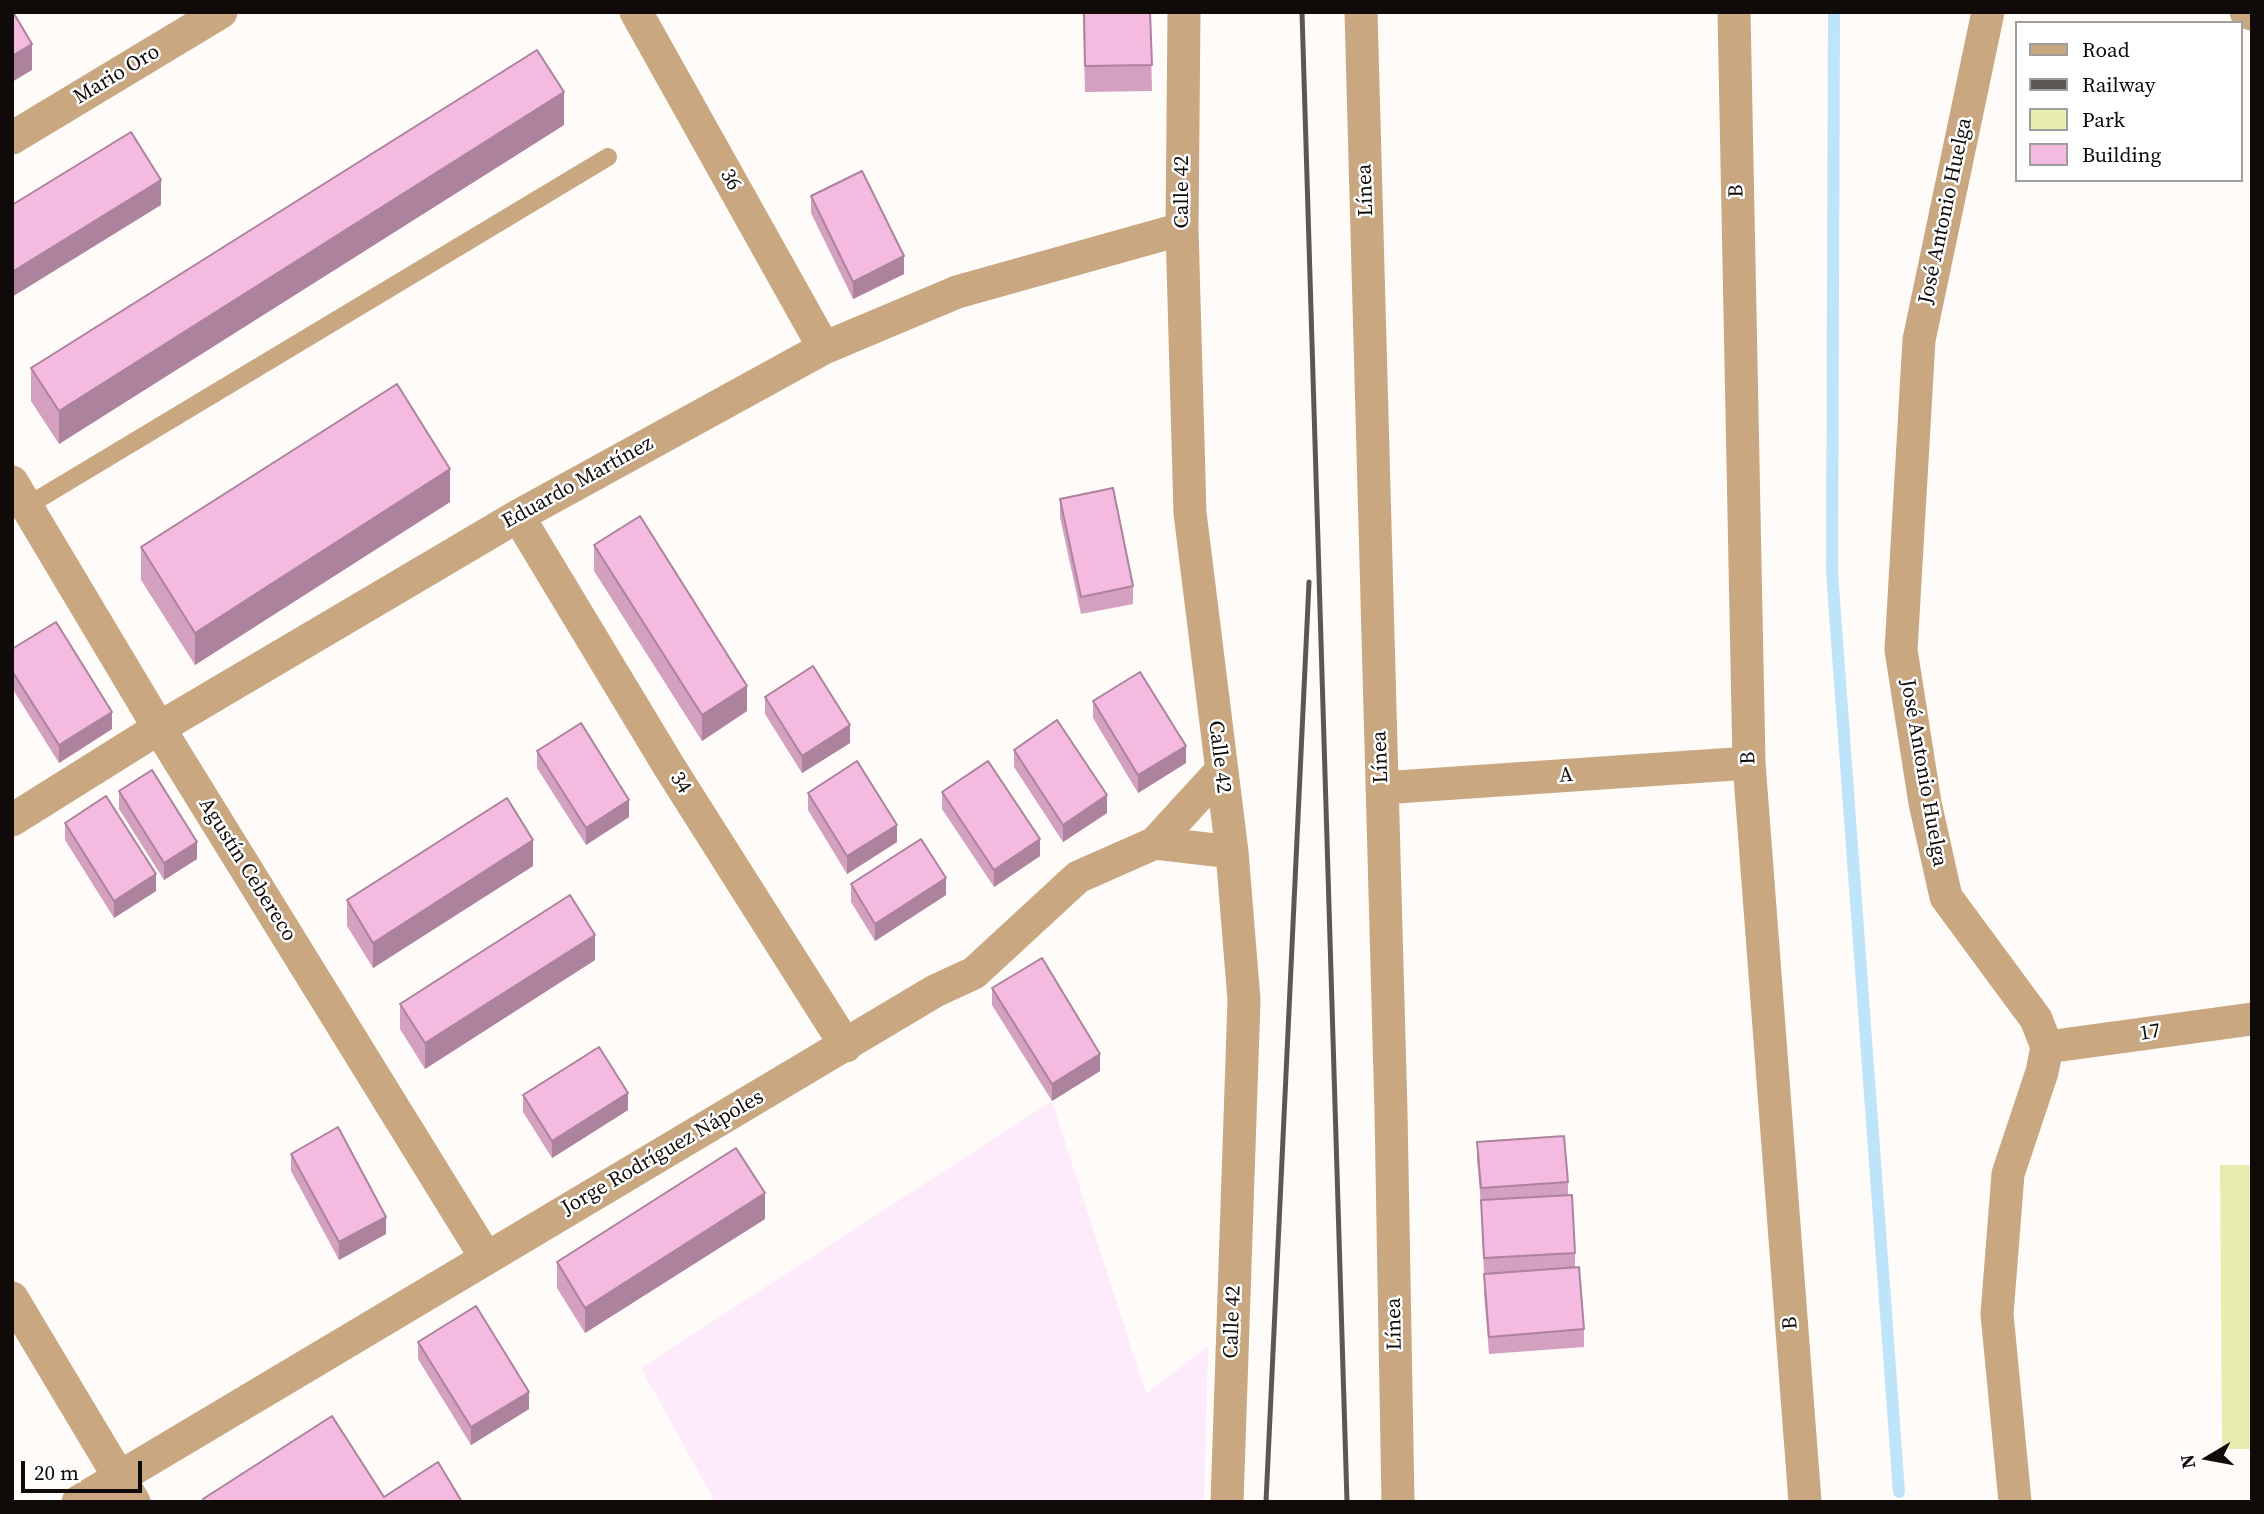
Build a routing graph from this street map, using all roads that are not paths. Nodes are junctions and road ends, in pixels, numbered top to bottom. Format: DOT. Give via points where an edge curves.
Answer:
graph roads {
  1 [pos="636,12"];
  2 [pos="1184,12"];
  3 [pos="1361,12"];
  4 [pos="1734,12"];
  5 [pos="1987,12"];
  6 [pos="2246,12"];
  7 [pos="2252,14"];
  8 [pos="204,17"];
  9 [pos="12,138"];
  10 [pos="608,157"];
  11 [pos="1182,229"];
  12 [pos="824,348"];
  13 [pos="20,494"];
  14 [pos="518,516"];
  15 [pos="159,728"];
  16 [pos="1749,764"];
  17 [pos="1220,772"];
  18 [pos="1382,788"];
  19 [pos="12,820"];
  20 [pos="1155,843"];
  21 [pos="1232,852"];
  22 [pos="2252,1019"];
  23 [pos="846,1046"];
  24 [pos="2048,1047"];
  25 [pos="485,1256"];
  26 [pos="12,1298"];
  27 [pos="127,1489"];
  28 [pos="78,1502"];
  29 [pos="1227,1502"];
  30 [pos="1398,1502"];
  31 [pos="1805,1502"];
  32 [pos="2015,1502"];
  1 -- 12 [label="street, 36"];
  2 -- 11 [label="street, Calle 42"];
  3 -- 18 [label="street, Línea"];
  4 -- 16 [label="street, B"];
  5 -- 24 [label="street, José Antonio Huelga" via="1920,340 1901,650 1925,803 1946,897 2036,1018"];
  6 -- 7 [label="street"];
  8 -- 9 [label="street, Mario Oro"];
  10 -- 13 [label="lane"];
  11 -- 12 [label="street, Eduardo Martínez" via="957,292"];
  11 -- 17 [label="street, Calle 42" via="1190,513"];
  12 -- 14 [label="street, Eduardo Martínez"];
  13 -- 15 [label="street, Agustín Cebereco"];
  14 -- 15 [label="street, Eduardo Martínez"];
  14 -- 23 [label="street, 34"];
  15 -- 19 [label="street, Eduardo Martínez"];
  15 -- 25 [label="street, Agustín Cebereco"];
  16 -- 18 [label="street, A"];
  16 -- 31 [label="street, B"];
  17 -- 20 [label="street, Jorge Rodríguez Nápoles"];
  17 -- 21 [label="street, Calle 42"];
  18 -- 30 [label="street, Línea"];
  20 -- 21 [label="street"];
  20 -- 23 [label="street, Jorge Rodríguez Nápoles" via="1078,877 974,972"];
  21 -- 29 [label="street, Calle 42" via="1244,1000"];
  22 -- 24 [label="street, 17"];
  23 -- 25 [label="street, Jorge Rodríguez Nápoles"];
  24 -- 32 [label="street" via="2008,1174 1997,1314"];
  25 -- 27 [label="street, Jorge Rodríguez Nápoles"];
  26 -- 27 [label="street"];
  27 -- 28 [label="street, Jorge Rodríguez Nápoles"];
}
